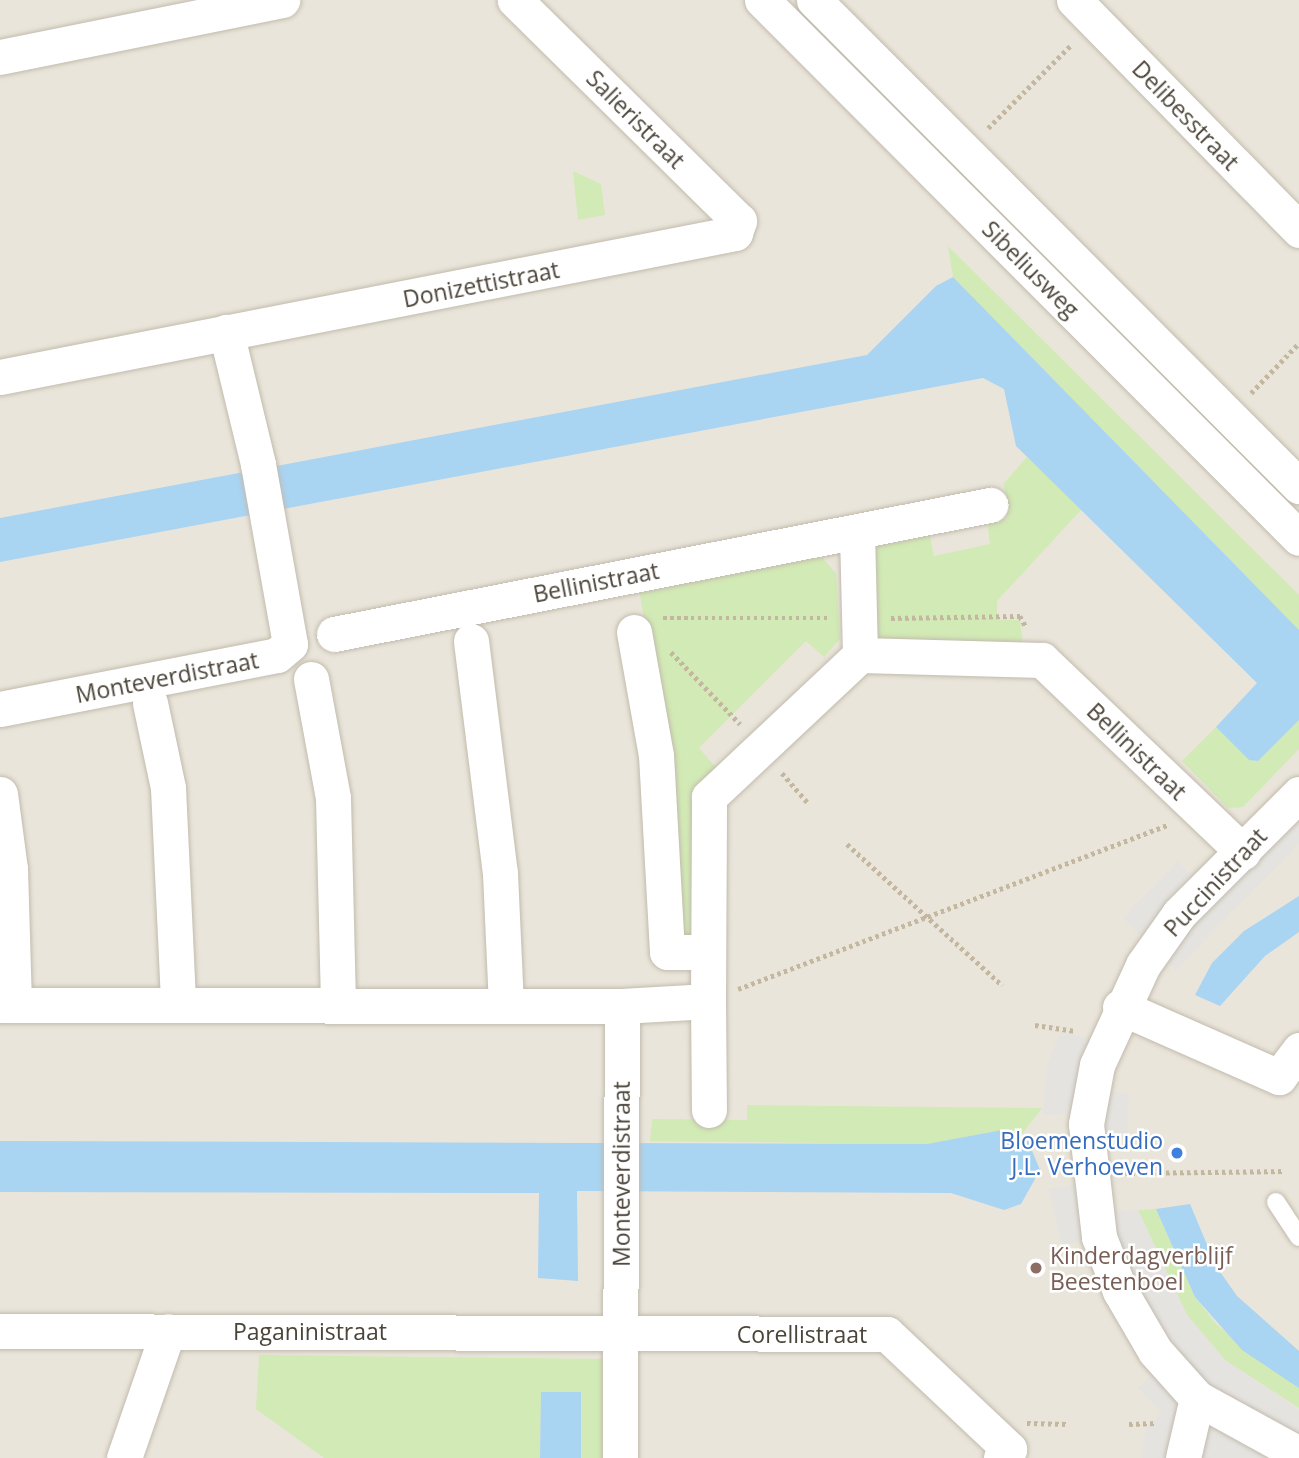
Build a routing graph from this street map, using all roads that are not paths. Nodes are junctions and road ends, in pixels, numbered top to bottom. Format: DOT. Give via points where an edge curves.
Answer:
graph roads {
  1 [pos="282,0"];
  2 [pos="762,0"];
  3 [pos="814,0"];
  4 [pos="523,3"];
  5 [pos="1084,11"];
  6 [pos="0,57"];
  7 [pos="1299,230"];
  8 [pos="735,233"];
  9 [pos="226,332"];
  10 [pos="0,377"];
  11 [pos="1299,486"];
  12 [pos="990,505"];
  13 [pos="857,532"];
  14 [pos="1299,538"];
  15 [pos="334,634"];
  16 [pos="650,639"];
  17 [pos="471,642"];
  18 [pos="860,655"];
  19 [pos="311,679"];
  20 [pos="150,703"];
  21 [pos="0,709"];
  22 [pos="0,794"];
  23 [pos="1299,794"];
  24 [pos="1242,852"];
  25 [pos="708,952"];
  26 [pos="708,1001"];
  27 [pos="178,1004"];
  28 [pos="506,1004"];
  29 [pos="7,1005"];
  30 [pos="338,1005"];
  31 [pos="622,1006"];
  32 [pos="1114,1022"];
  33 [pos="1299,1051"];
  34 [pos="709,1110"];
  35 [pos="1276,1202"];
  36 [pos="1299,1237"];
  37 [pos="0,1331"];
  38 [pos="168,1331"];
  39 [pos="620,1333"];
  40 [pos="1197,1398"];
  41 [pos="1299,1454"];
  42 [pos="124,1458"];
  43 [pos="620,1458"];
  44 [pos="1000,1458"];
  45 [pos="1183,1458"];
  1 -- 6 [label="street"];
  2 -- 14 [label="street, Sibeliusweg"];
  3 -- 11 [label="street, Sibeliusweg"];
  4 -- 8 [label="street, Salieristraat" via="739,221"];
  5 -- 7 [label="street, Delibesstraat"];
  8 -- 9 [label="street, Donizettistraat"];
  9 -- 10 [label="street, Donizettistraat"];
  9 -- 21 [label="street, Monteverdistraat" via="258,464 290,644 277,655"];
  12 -- 13 [label="street, Bellinistraat"];
  13 -- 15 [label="street, Bellinistraat"];
  13 -- 18 [label="street"];
  16 -- 25 [label="street" via="667,952"];
  17 -- 28 [label="street" via="499,859"];
  18 -- 24 [label="street, Bellinistraat" via="1042,660"];
  18 -- 25 [label="street" via="758,746 709,797"];
  19 -- 30 [label="street" via="333,798"];
  20 -- 27 [label="street, Monteverdistraat" via="168,788"];
  22 -- 29 [label="street" via="10,869"];
  23 -- 24 [label="street, Puccinistraat"];
  24 -- 32 [label="street, Puccinistraat" via="1179,914"];
  25 -- 26 [label="street"];
  26 -- 31 [label="street"];
  26 -- 34 [label="street"];
  27 -- 29 [label="street"];
  27 -- 30 [label="street"];
  28 -- 30 [label="street"];
  28 -- 31 [label="street"];
  31 -- 39 [label="street, Monteverdistraat"];
  32 -- 33 [label="street" via="1279,1077"];
  32 -- 40 [label="street, Puccinistraat" via="1086,1124 1099,1237 1120,1291 1155,1351"];
  35 -- 36 [label="lane"];
  37 -- 38 [label="street, Paganinistraat"];
  38 -- 39 [label="street, Paganinistraat"];
  38 -- 42 [label="street"];
  39 -- 43 [label="street, Monteverdistraat"];
  39 -- 44 [label="street, Corellistraat" via="887,1334 1009,1449"];
  40 -- 41 [label="street, Puccinistraat"];
  40 -- 45 [label="street"];
}
